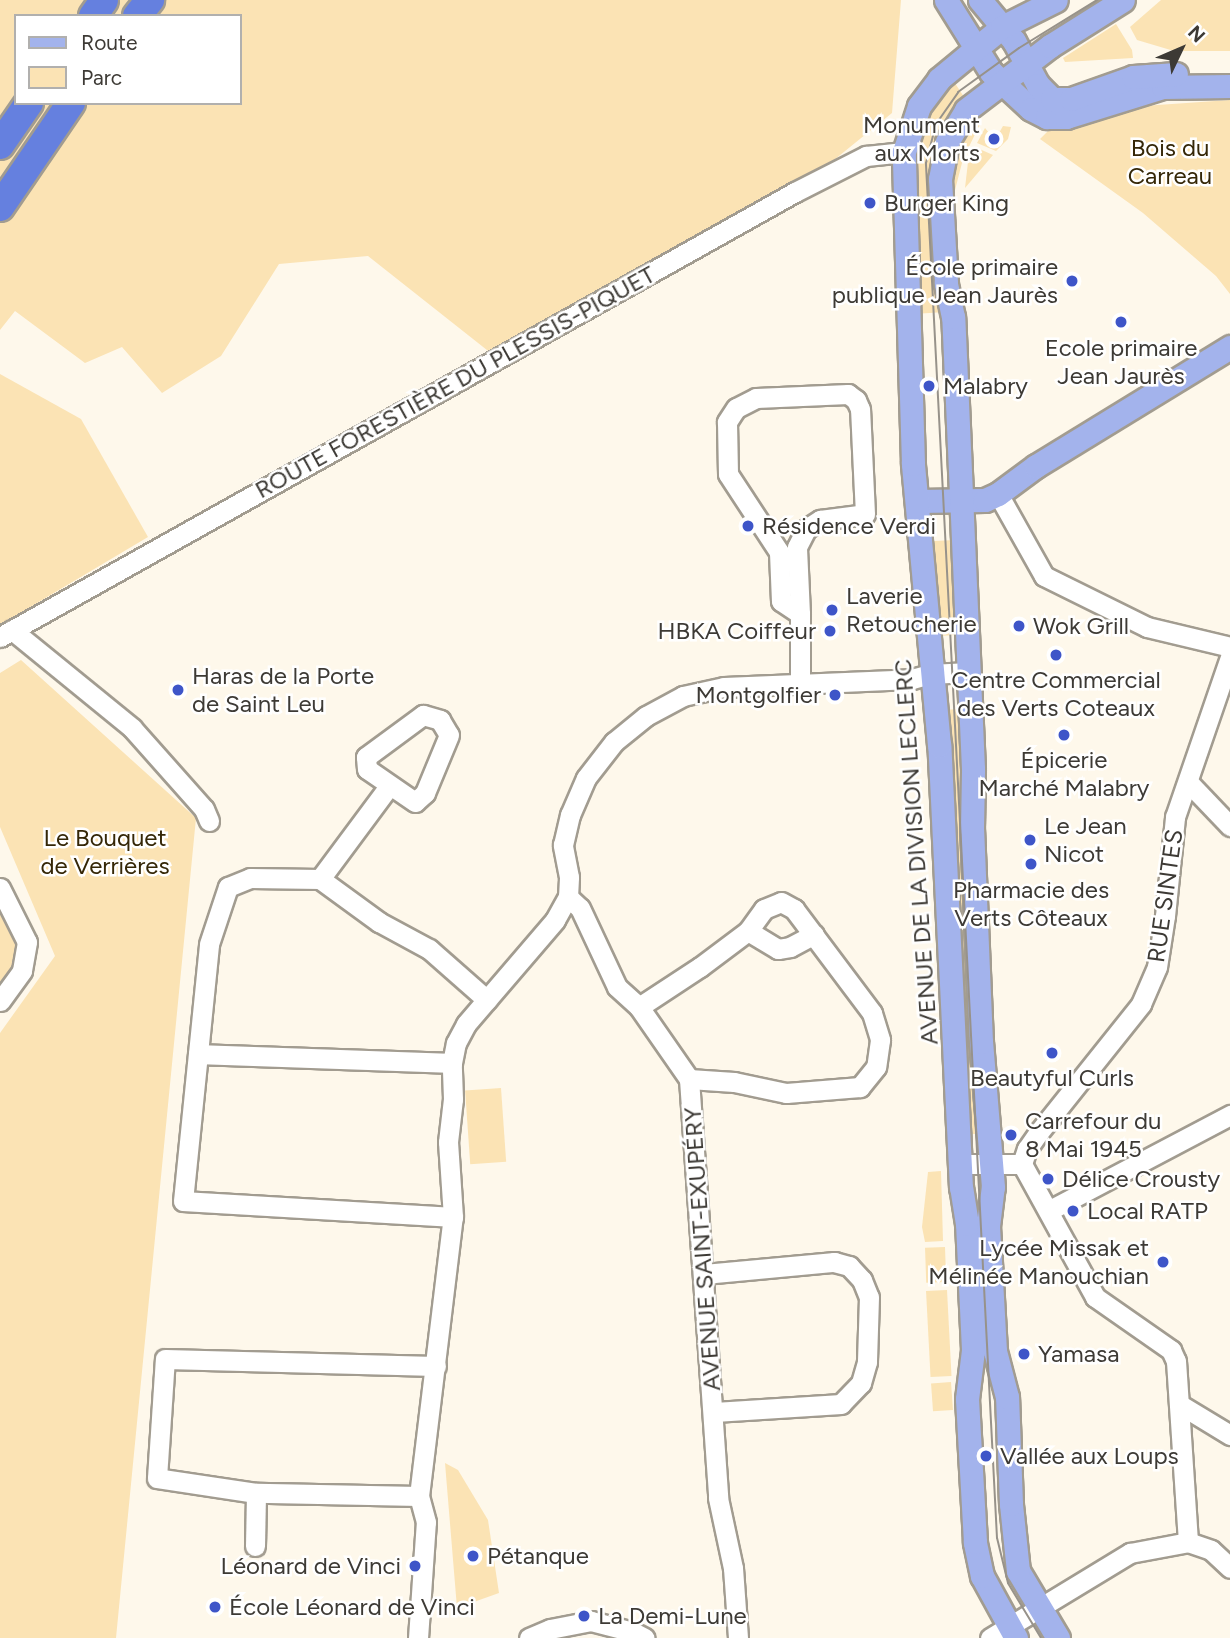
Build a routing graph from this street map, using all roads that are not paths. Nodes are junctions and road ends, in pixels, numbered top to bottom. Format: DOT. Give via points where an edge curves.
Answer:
graph roads {
  1 [pos="150,0"];
  2 [pos="946,0"];
  3 [pos="980,0"];
  4 [pos="1056,0"];
  5 [pos="1123,0"];
  6 [pos="139,14"];
  7 [pos="1002,27"];
  8 [pos="975,47"];
  9 [pos="1027,65"];
  10 [pos="1230,73"];
  11 [pos="1230,86"];
  12 [pos="1020,89"];
  13 [pos="28,105"];
  14 [pos="70,105"];
  15 [pos="0,145"];
  16 [pos="904,152"];
  17 [pos="0,207"];
  18 [pos="1230,347"];
  19 [pos="998,494"];
  20 [pos="960,499"];
  21 [pos="917,502"];
  22 [pos="800,614"];
  23 [pos="6,633"];
  24 [pos="1230,647"];
  25 [pos="1230,657"];
  26 [pos="969,672"];
  27 [pos="930,674"];
  28 [pos="800,684"];
  29 [pos="1188,782"];
  30 [pos="389,786"];
  31 [pos="209,821"];
  32 [pos="1230,825"];
  33 [pos="320,878"];
  34 [pos="0,888"];
  35 [pos="568,897"];
  36 [pos="748,931"];
  37 [pos="814,933"];
  38 [pos="487,1000"];
  39 [pos="0,1002"];
  40 [pos="639,1007"];
  41 [pos="198,1054"];
  42 [pos="452,1063"];
  43 [pos="689,1079"];
  44 [pos="1230,1115"];
  45 [pos="991,1162"];
  46 [pos="959,1164"];
  47 [pos="1022,1164"];
  48 [pos="1050,1210"];
  49 [pos="453,1217"];
  50 [pos="704,1274"];
  51 [pos="436,1366"];
  52 [pos="1179,1404"];
  53 [pos="713,1412"];
  54 [pos="1230,1435"];
  55 [pos="257,1493"];
  56 [pos="419,1496"];
  57 [pos="1188,1542"];
  58 [pos="255,1546"];
  59 [pos="1230,1568"];
  60 [pos="1039,1609"];
  61 [pos="1005,1635"];
  62 [pos="418,1638"];
  63 [pos="529,1638"];
  64 [pos="645,1638"];
  65 [pos="738,1638"];
  66 [pos="1058,1638"];
  1 -- 6 [label="highway"];
  2 -- 8 [label="main road"];
  3 -- 7 [label="main road"];
  4 -- 7 [label="main road, AVENUE DE LA DIVISION LECLERC"];
  5 -- 9 [label="main road"];
  7 -- 8 [label="main road, AVENUE DE LA DIVISION LECLERC"];
  7 -- 9 [label="main road"];
  8 -- 12 [label="main road"];
  8 -- 16 [label="main road, AVENUE DE LA DIVISION LECLERC" via="919,106"];
  9 -- 12 [label="main road"];
  9 -- 12 [label="main road"];
  10 -- 12 [label="main road" via="1133,77 1059,100"];
  11 -- 12 [label="main road" via="1163,87 1056,119 1031,109"];
  12 -- 20 [label="main road" via="974,103 956,123 940,179 946,283 953,317"];
  13 -- 15 [label="highway"];
  14 -- 17 [label="highway"];
  16 -- 21 [label="main road, AVENUE DE LA DIVISION LECLERC"];
  16 -- 23 [label="street, ROUTE FORESTIÈRE DU PLESSIS-PIQUET" via="866,156 806,186"];
  18 -- 19 [label="main road"];
  19 -- 20 [label="main road" via="985,500"];
  19 -- 24 [label="street" via="1044,576 1147,627"];
  20 -- 21 [label="main road"];
  20 -- 26 [label="main road"];
  21 -- 27 [label="main road, AVENUE DE LA DIVISION LECLERC"];
  22 -- 22 [label="street" via="797,547 806,529 820,520 865,514 860,409 848,394 755,398 736,408 727,422 728,474 774,540 779,552 781,601"];
  22 -- 28 [label="street"];
  23 -- 31 [label="street" via="132,728 204,809"];
  25 -- 29 [label="street, RUE SINTES"];
  26 -- 27 [label="street"];
  26 -- 45 [label="main road" via="972,842"];
  27 -- 28 [label="street" via="912,679"];
  27 -- 46 [label="main road, AVENUE DE LA DIVISION LECLERC" via="940,758"];
  28 -- 35 [label="street" via="724,687 683,696 646,716 614,742 586,778 570,815 562,845"];
  29 -- 32 [label="street"];
  29 -- 47 [label="street, RUE SINTES" via="1175,817 1157,967 1141,1004 1039,1132"];
  30 -- 30 [label="street" via="367,769 366,757 423,715 440,720 449,734 425,793 415,802"];
  30 -- 33 [label="street"];
  33 -- 38 [label="street" via="379,922 429,949"];
  33 -- 41 [label="street" via="250,878 228,887 209,944"];
  34 -- 39 [label="street" via="27,942 22,971"];
  35 -- 38 [label="street" via="555,920"];
  35 -- 40 [label="street, AVENUE SAINT-EXUPÉRY" via="580,908 617,987"];
  36 -- 37 [label="street" via="778,949"];
  36 -- 37 [label="street" via="764,909 781,902 794,909"];
  36 -- 40 [label="street"];
  37 -- 43 [label="street" via="872,1013 880,1040 876,1066 860,1087 786,1093"];
  38 -- 42 [label="street" via="466,1024"];
  40 -- 43 [label="street, AVENUE SAINT-EXUPÉRY"];
  41 -- 42 [label="street"];
  41 -- 49 [label="street" via="183,1201"];
  42 -- 49 [label="street" via="448,1142"];
  43 -- 50 [label="street, AVENUE SAINT-EXUPÉRY"];
  44 -- 48 [label="street"];
  45 -- 46 [label="street"];
  45 -- 47 [label="street"];
  45 -- 60 [label="main road" via="988,1226 995,1338 1007,1397 1014,1552 1018,1571"];
  46 -- 61 [label="main road, AVENUE DE LA DIVISION LECLERC" via="973,1350 967,1399 975,1542 982,1576"];
  47 -- 48 [label="street"];
  48 -- 52 [label="street" via="1095,1297 1171,1350"];
  49 -- 51 [label="street"];
  50 -- 53 [label="street, AVENUE SAINT-EXUPÉRY"];
  50 -- 53 [label="street" via="834,1262 849,1266 869,1297 867,1362 861,1382 841,1404"];
  51 -- 55 [label="street" via="165,1359 157,1478"];
  51 -- 56 [label="street"];
  52 -- 54 [label="street"];
  52 -- 57 [label="street"];
  53 -- 65 [label="street, AVENUE SAINT-EXUPÉRY" via="718,1498 733,1568"];
  55 -- 56 [label="street"];
  55 -- 58 [label="street"];
  56 -- 62 [label="street" via="426,1522"];
  57 -- 59 [label="street" via="1211,1550"];
  57 -- 60 [label="street" via="1130,1553"];
  60 -- 61 [label="street"];
  60 -- 66 [label="main road"];
  63 -- 64 [label="street" via="591,1621"];
}
